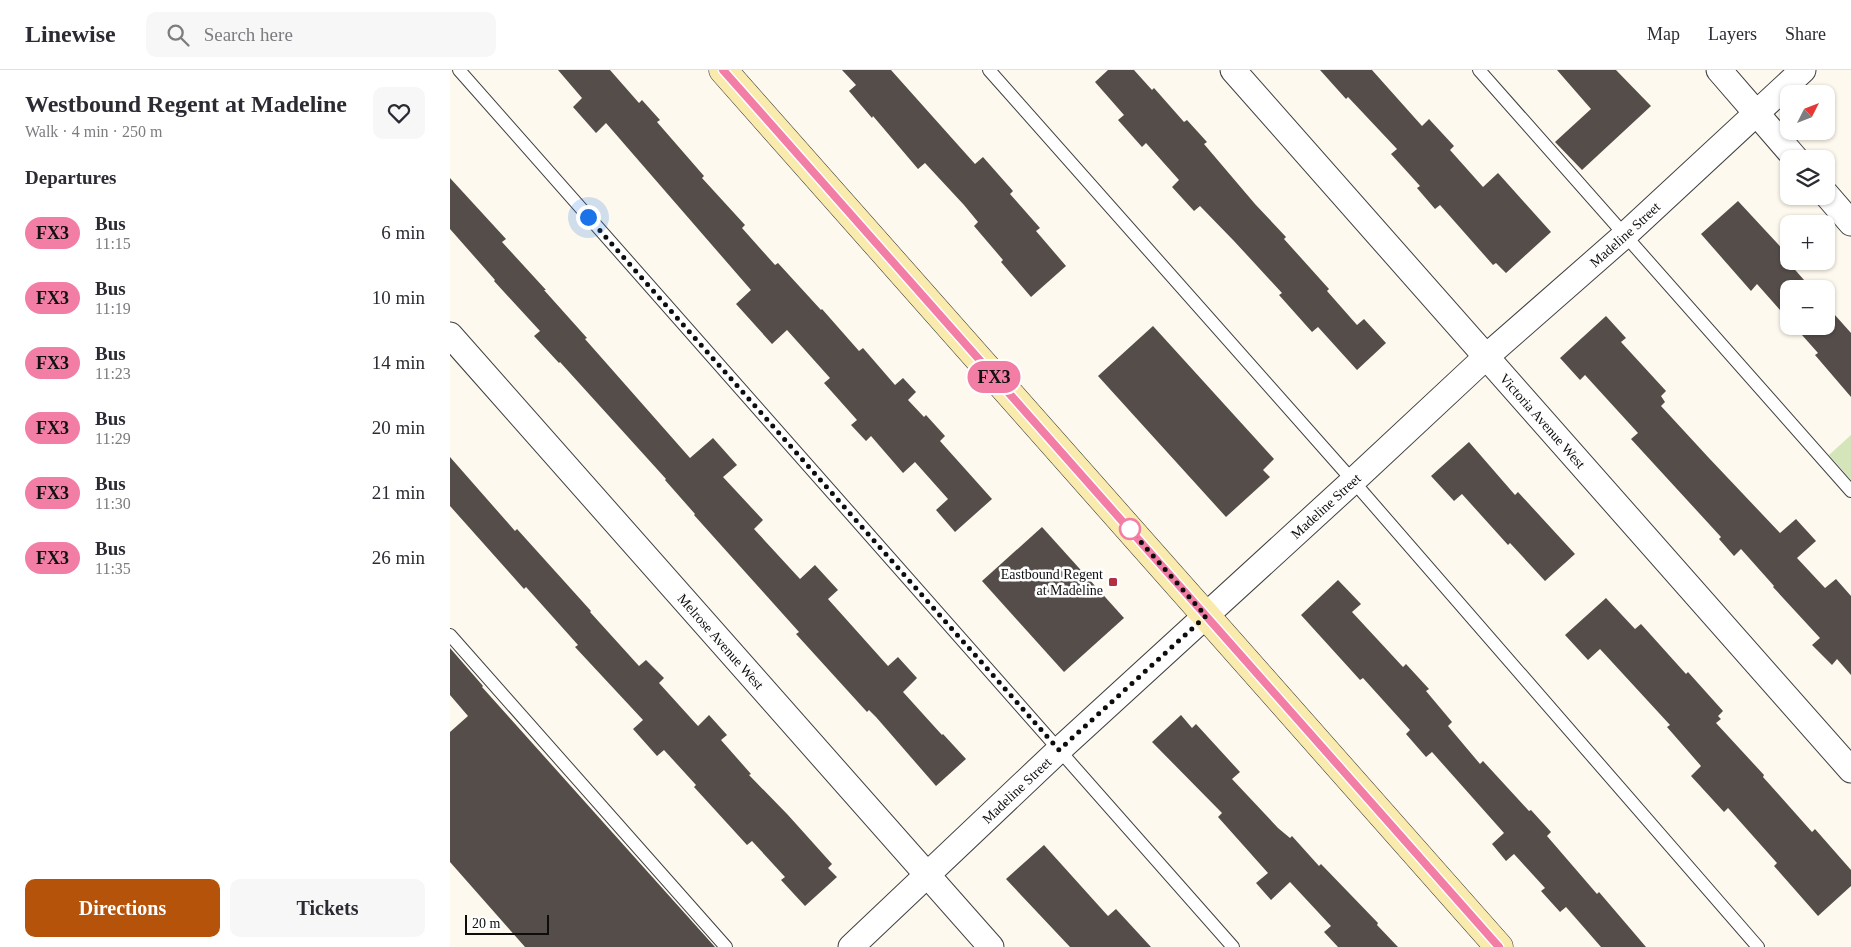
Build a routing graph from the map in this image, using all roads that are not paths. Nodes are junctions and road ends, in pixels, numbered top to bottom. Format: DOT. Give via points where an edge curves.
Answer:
graph roads {
  1 [pos="459,70"];
  2 [pos="723,70"];
  3 [pos="989,70"];
  4 [pos="1233,70"];
  5 [pos="1479,70"];
  6 [pos="1719,70"];
  7 [pos="1803,70"];
  8 [pos="1757,113"];
  9 [pos="1788,150"];
  10 [pos="1835,204"];
  11 [pos="1851,223"];
  12 [pos="1625,234"];
  13 [pos="450,335"];
  14 [pos="1487,356"];
  15 [pos="1353,482"];
  16 [pos="1851,491"];
  17 [pos="1206,616"];
  18 [pos="450,635"];
  19 [pos="1059,750"];
  20 [pos="1851,770"];
  21 [pos="928,874"];
  22 [pos="726,947"];
  23 [pos="851,947"];
  24 [pos="991,947"];
  25 [pos="1233,947"];
  26 [pos="1499,947"];
  27 [pos="1758,947"];
  1 -- 19 [label="lane"];
  2 -- 17 [label="main road"];
  3 -- 15 [label="lane"];
  4 -- 14 [label="street, Victoria Avenue West"];
  5 -- 12 [label="lane"];
  6 -- 8 [label="street"];
  7 -- 8 [label="street, Madeline Street"];
  8 -- 9 [label="street"];
  8 -- 12 [label="street, Madeline Street"];
  10 -- 11 [label="street"];
  12 -- 14 [label="street, Madeline Street"];
  12 -- 16 [label="lane"];
  13 -- 21 [label="street, Melrose Avenue West"];
  14 -- 15 [label="street, Madeline Street"];
  14 -- 20 [label="street, Victoria Avenue West"];
  15 -- 17 [label="street, Madeline Street"];
  15 -- 27 [label="lane"];
  17 -- 19 [label="street, Madeline Street"];
  17 -- 26 [label="main road"];
  18 -- 22 [label="lane"];
  19 -- 21 [label="street, Madeline Street"];
  19 -- 25 [label="lane"];
  21 -- 23 [label="street, Madeline Street"];
  21 -- 24 [label="street, Melrose Avenue West"];
}
